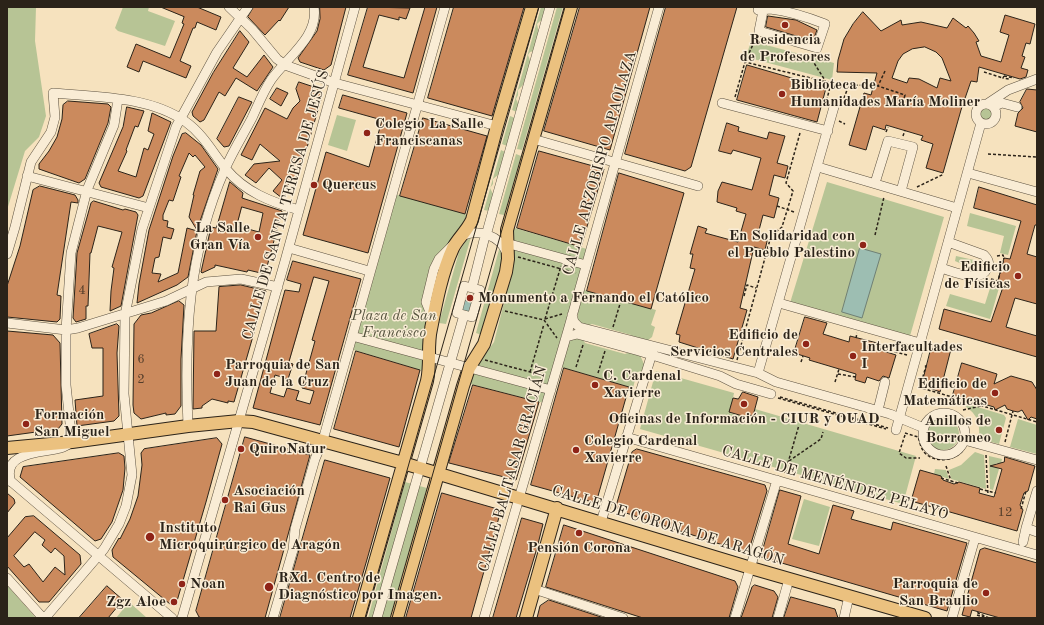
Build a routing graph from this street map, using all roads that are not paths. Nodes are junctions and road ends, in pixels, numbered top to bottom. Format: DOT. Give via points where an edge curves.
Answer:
graph roads {
  1 [pos="229,7"];
  2 [pos="248,7"];
  3 [pos="314,7"];
  4 [pos="355,7"];
  5 [pos="445,7"];
  6 [pos="532,7"];
  7 [pos="550,7"];
  8 [pos="571,7"];
  9 [pos="659,7"];
  10 [pos="240,17"];
  11 [pos="801,44"];
  12 [pos="284,65"];
  13 [pos="1037,79"];
  14 [pos="335,83"];
  15 [pos="118,99"];
  16 [pos="1000,100"];
  17 [pos="722,103"];
  18 [pos="416,105"];
  19 [pos="990,105"];
  20 [pos="833,106"];
  21 [pos="1017,107"];
  22 [pos="181,119"];
  23 [pos="981,123"];
  24 [pos="497,126"];
  25 [pos="826,136"];
  26 [pos="534,139"];
  27 [pos="615,162"];
  28 [pos="818,167"];
  29 [pos="225,168"];
  30 [pos="968,173"];
  31 [pos="27,176"];
  32 [pos="875,183"];
  33 [pos="698,186"];
  34 [pos="87,190"];
  35 [pos="901,191"];
  36 [pos="1037,192"];
  37 [pos="149,208"];
  38 [pos="957,208"];
  39 [pos="299,210"];
  40 [pos="460,238"];
  41 [pos="948,242"];
  42 [pos="289,248"];
  43 [pos="510,251"];
  44 [pos="7,254"];
  45 [pos="586,265"];
  46 [pos="941,268"];
  47 [pos="369,271"];
  48 [pos="278,287"];
  49 [pos="472,288"];
  50 [pos="191,290"];
  51 [pos="779,303"];
  52 [pos="569,314"];
  53 [pos="125,315"];
  54 [pos="464,315"];
  55 [pos="7,323"];
  56 [pos="569,327"];
  57 [pos="66,330"];
  58 [pos="352,336"];
  59 [pos="563,338"];
  60 [pos="920,344"];
  61 [pos="652,351"];
  62 [pos="430,357"];
  63 [pos="450,363"];
  64 [pos="723,364"];
  65 [pos="470,368"];
  66 [pos="758,373"];
  67 [pos="720,376"];
  68 [pos="776,382"];
  69 [pos="885,382"];
  70 [pos="551,390"];
  71 [pos="774,396"];
  72 [pos="878,410"];
  73 [pos="899,418"];
  74 [pos="239,421"];
  75 [pos="188,426"];
  76 [pos="924,428"];
  77 [pos="896,430"];
  78 [pos="128,434"];
  79 [pos="626,437"];
  80 [pos="323,440"];
  81 [pos="72,442"];
  82 [pos="965,443"];
  83 [pos="7,448"];
  84 [pos="1037,460"];
  85 [pos="403,464"];
  86 [pos="420,469"];
  87 [pos="438,474"];
  88 [pos="9,480"];
  89 [pos="777,480"];
  90 [pos="1037,491"];
  91 [pos="519,498"];
  92 [pos="557,508"];
  93 [pos="601,522"];
  94 [pos="1026,528"];
  95 [pos="1037,532"];
  96 [pos="975,538"];
  97 [pos="1023,542"];
  98 [pos="1037,555"];
  99 [pos="99,556"];
  100 [pos="751,568"];
  101 [pos="7,578"];
  102 [pos="789,579"];
  103 [pos="534,589"];
  104 [pos="849,596"];
  105 [pos="44,618"];
  106 [pos="172,618"];
  107 [pos="182,618"];
  108 [pos="273,618"];
  109 [pos="359,618"];
  110 [pos="377,618"];
  111 [pos="397,618"];
  112 [pos="484,618"];
  113 [pos="526,618"];
  114 [pos="623,618"];
  115 [pos="735,618"];
  116 [pos="778,618"];
  117 [pos="844,618"];
  118 [pos="925,618"];
  119 [pos="952,618"];
  1 -- 10 [label="street"];
  2 -- 10 [label="street"];
  3 -- 12 [label="street" via="314,19 309,32"];
  4 -- 14 [label="street, CALLE DE SANTA TERESA DE JESÚS"];
  5 -- 18 [label="street"];
  6 -- 24 [label="main road"];
  7 -- 49 [label="street"];
  8 -- 26 [label="main road"];
  9 -- 27 [label="street, CALLE ARZOBISPO APAOLAZA"];
  10 -- 12 [label="street"];
  10 -- 22 [label="street" via="217,52"];
  11 -- 11 [label="street" via="759,31 760,11 768,9 795,13 825,24 817,48"];
  12 -- 14 [label="street"];
  12 -- 29 [label="street" via="271,81"];
  13 -- 16 [label="street" via="1008,90"];
  14 -- 18 [label="street"];
  14 -- 39 [label="street, CALLE DE SANTA TERESA DE JESÚS"];
  15 -- 22 [label="street" via="145,104"];
  15 -- 31 [label="street" via="53,93 55,117 51,132 33,157"];
  15 -- 34 [label="street" via="114,125"];
  16 -- 19 [label="street"];
  16 -- 21 [label="street"];
  17 -- 25 [label="street"];
  18 -- 24 [label="street"];
  18 -- 47 [label="street"];
  19 -- 23 [label="street" via="980,106 976,112 976,117"];
  19 -- 23 [label="street" via="996,114 994,119 989,123"];
  20 -- 25 [label="street"];
  22 -- 29 [label="street" via="200,135"];
  22 -- 37 [label="street" via="171,139"];
  23 -- 30 [label="street"];
  24 -- 40 [label="main road" via="472,220"];
  25 -- 28 [label="street"];
  26 -- 27 [label="street"];
  26 -- 43 [label="main road" via="508,230"];
  27 -- 33 [label="street"];
  27 -- 45 [label="street, CALLE ARZOBISPO APAOLAZA"];
  28 -- 32 [label="street"];
  28 -- 51 [label="street"];
  29 -- 39 [label="street" via="260,197"];
  29 -- 50 [label="street" via="205,222"];
  30 -- 36 [label="street"];
  30 -- 38 [label="street"];
  31 -- 34 [label="street"];
  31 -- 44 [label="street"];
  32 -- 35 [label="street"];
  32 -- 35 [label="street" via="888,141 913,147"];
  34 -- 37 [label="street"];
  34 -- 57 [label="street" via="71,253"];
  35 -- 38 [label="street"];
  37 -- 53 [label="street" via="142,229"];
  38 -- 41 [label="street"];
  39 -- 42 [label="street, CALLE DE SANTA TERESA DE JESÚS"];
  40 -- 43 [label="street" via="474,232 496,238"];
  40 -- 62 [label="main road" via="443,279 429,342"];
  41 -- 46 [label="street"];
  41 -- 46 [label="street" via="984,255 988,267 984,274 977,276"];
  42 -- 47 [label="street"];
  42 -- 48 [label="street, CALLE DE SANTA TERESA DE JESÚS"];
  43 -- 45 [label="street"];
  43 -- 65 [label="main road" via="484,344"];
  45 -- 52 [label="street, CALLE ARZOBISPO APAOLAZA"];
  46 -- 60 [label="street"];
  47 -- 58 [label="street"];
  48 -- 50 [label="street" via="231,279 206,282"];
  48 -- 74 [label="street, CALLE DE SANTA TERESA DE JESÚS"];
  49 -- 54 [label="street" via="464,286 462,292 457,313"];
  49 -- 54 [label="street" via="480,290 472,317"];
  50 -- 53 [label="street"];
  50 -- 75 [label="street" via="187,335"];
  51 -- 60 [label="street"];
  51 -- 66 [label="street"];
  52 -- 56 [label="street, CALLE ARZOBISPO APAOLAZA"];
  52 -- 61 [label="street" via="579,327"];
  53 -- 57 [label="street"];
  53 -- 78 [label="street" via="124,394"];
  54 -- 63 [label="street"];
  55 -- 57 [label="street"];
  56 -- 59 [label="street, CALLE BALTASAR GRACIÁN"];
  57 -- 81 [label="street" via="66,385"];
  58 -- 62 [label="street"];
  58 -- 80 [label="street"];
  59 -- 61 [label="street" via="577,334"];
  59 -- 70 [label="street, CALLE BALTASAR GRACIÁN"];
  60 -- 73 [label="street"];
  61 -- 64 [label="street"];
  61 -- 67 [label="street"];
  61 -- 79 [label="street"];
  62 -- 63 [label="street"];
  62 -- 85 [label="main road" via="427,381"];
  63 -- 65 [label="street"];
  63 -- 86 [label="street"];
  64 -- 66 [label="street"];
  64 -- 67 [label="street"];
  65 -- 70 [label="street"];
  65 -- 87 [label="main road"];
  66 -- 68 [label="street"];
  67 -- 68 [label="street" via="766,386"];
  67 -- 71 [label="street"];
  68 -- 72 [label="street"];
  69 -- 72 [label="street"];
  70 -- 91 [label="street, CALLE BALTASAR GRACIÁN"];
  72 -- 73 [label="street"];
  73 -- 76 [label="street"];
  73 -- 77 [label="street"];
  74 -- 75 [label="main road, CALLE DE CORONA DE ARAGÓN"];
  74 -- 80 [label="main road, CALLE DE CORONA DE ARAGÓN" via="253,422"];
  74 -- 107 [label="street, CALLE DE SANTA TERESA DE JESÚS"];
  75 -- 78 [label="main road, CALLE DE CORONA DE ARAGÓN"];
  76 -- 82 [label="street" via="927,446 938,454 950,454"];
  76 -- 82 [label="street" via="933,416 947,413 963,426"];
  78 -- 81 [label="main road, CALLE DE CORONA DE ARAGÓN"];
  78 -- 99 [label="street" via="132,461 130,493 119,524"];
  79 -- 89 [label="street, CALLE DE MENÉNDEZ PELAYO"];
  79 -- 93 [label="street"];
  80 -- 85 [label="main road, CALLE DE CORONA DE ARAGÓN"];
  80 -- 108 [label="street" via="295,529 293,550"];
  81 -- 83 [label="main road, CALLE DE CORONA DE ARAGÓN"];
  81 -- 88 [label="street" via="63,448 24,455 16,459 9,472"];
  82 -- 84 [label="street"];
  85 -- 86 [label="main road, CALLE DE CORONA DE ARAGÓN"];
  85 -- 109 [label="main road"];
  86 -- 87 [label="main road, CALLE DE CORONA DE ARAGÓN"];
  86 -- 110 [label="street"];
  87 -- 91 [label="main road, CALLE DE CORONA DE ARAGÓN"];
  87 -- 111 [label="main road"];
  88 -- 99 [label="street"];
  89 -- 96 [label="street, CALLE DE MENÉNDEZ PELAYO"];
  89 -- 100 [label="street"];
  90 -- 94 [label="street"];
  91 -- 92 [label="main road, CALLE DE CORONA DE ARAGÓN"];
  91 -- 112 [label="street, CALLE BALTASAR GRACIÁN"];
  92 -- 93 [label="main road, CALLE DE CORONA DE ARAGÓN"];
  92 -- 103 [label="main road"];
  93 -- 100 [label="main road, CALLE DE CORONA DE ARAGÓN"];
  94 -- 95 [label="street"];
  94 -- 97 [label="street"];
  96 -- 98 [label="street, CALLE DE MENÉNDEZ PELAYO"];
  96 -- 119 [label="street"];
  99 -- 105 [label="street"];
  99 -- 106 [label="street"];
  100 -- 102 [label="main road, CALLE DE CORONA DE ARAGÓN"];
  100 -- 115 [label="street"];
  101 -- 105 [label="street"];
  102 -- 104 [label="main road, CALLE DE CORONA DE ARAGÓN"];
  102 -- 116 [label="street"];
  103 -- 113 [label="main road"];
  103 -- 114 [label="street"];
  104 -- 117 [label="street"];
  104 -- 118 [label="main road, CALLE DE CORONA DE ARAGÓN"];
}
